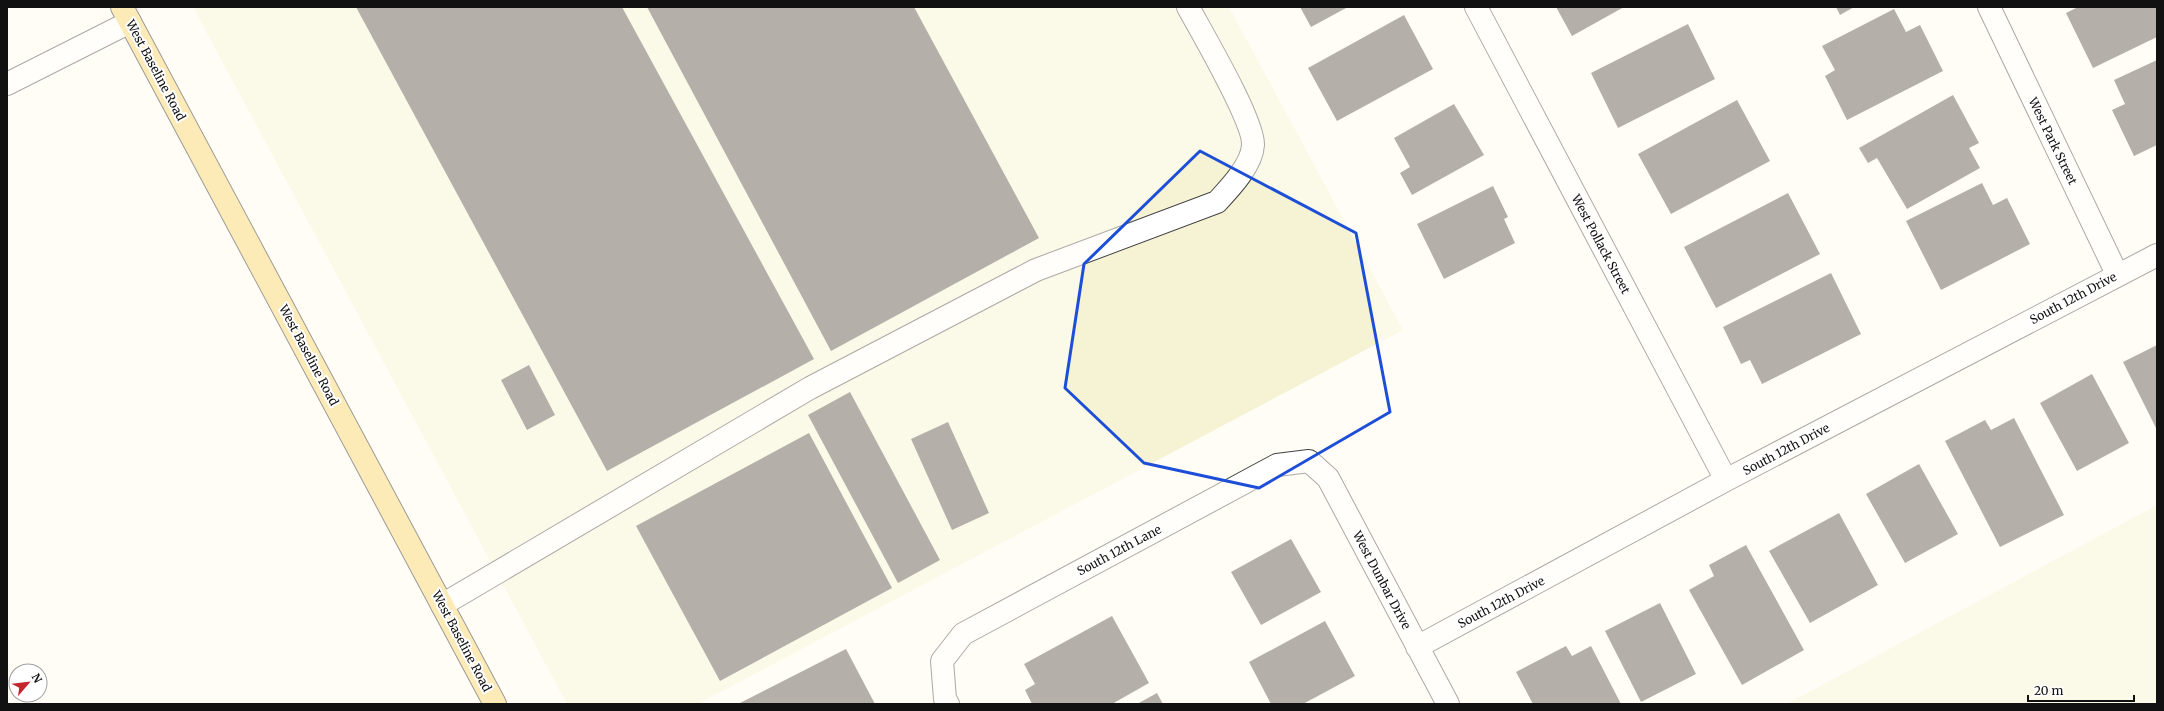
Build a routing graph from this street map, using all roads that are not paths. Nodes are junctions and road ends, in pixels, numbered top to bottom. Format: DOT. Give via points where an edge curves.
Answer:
graph roads {
  1 [pos="1188,7"];
  2 [pos="1476,7"];
  3 [pos="1989,7"];
  4 [pos="126,15"];
  5 [pos="7,84"];
  6 [pos="2157,255"];
  7 [pos="2118,274"];
  8 [pos="1309,461"];
  9 [pos="1726,480"];
  10 [pos="442,605"];
  11 [pos="1417,647"];
  12 [pos="495,704"];
  13 [pos="948,704"];
  14 [pos="1448,704"];
  1 -- 10 [label="street" via="1245,115 1253,145 1237,181 1217,202 1036,270 810,388"];
  2 -- 9 [label="street, West Pollack Street"];
  3 -- 7 [label="street, West Park Street"];
  4 -- 5 [label="street"];
  4 -- 10 [label="main road, West Baseline Road"];
  6 -- 7 [label="street, South 12th Drive"];
  7 -- 9 [label="street, South 12th Drive"];
  8 -- 11 [label="street, West Dunbar Drive" via="1328,478"];
  8 -- 13 [label="street, South 12th Lane" via="1278,465 963,634 942,662 945,699"];
  9 -- 11 [label="street, South 12th Drive"];
  10 -- 12 [label="main road, West Baseline Road"];
  11 -- 14 [label="street, West Dunbar Drive"];
}
